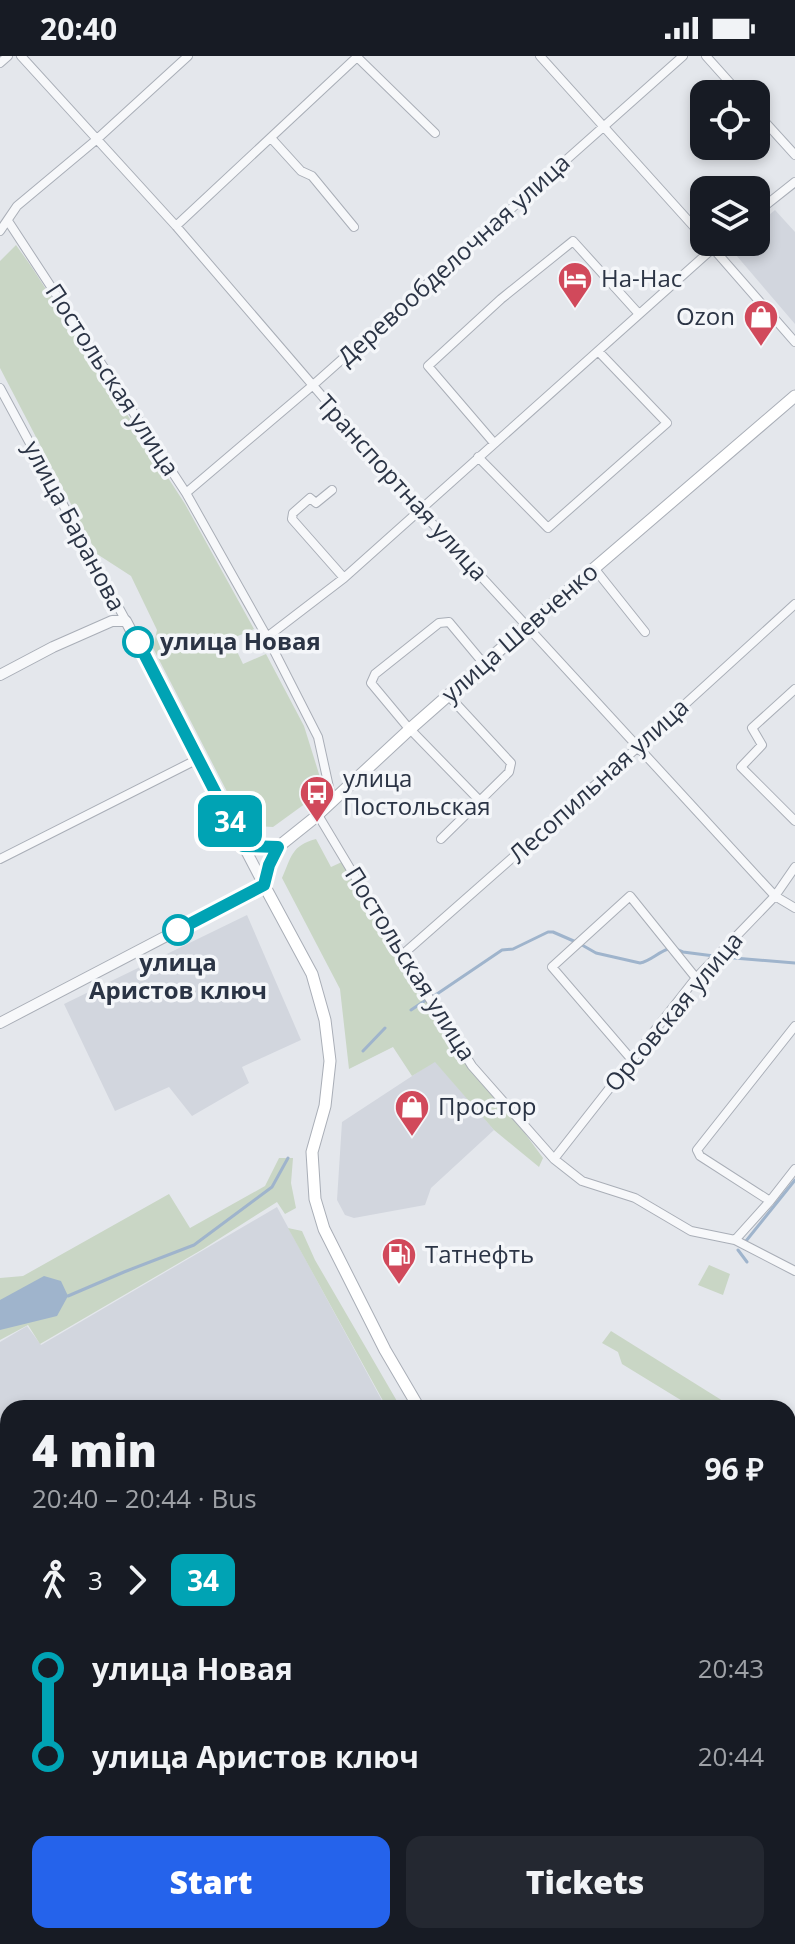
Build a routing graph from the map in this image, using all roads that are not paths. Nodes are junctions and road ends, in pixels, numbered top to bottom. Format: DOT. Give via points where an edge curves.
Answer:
graph roads {
  1 [pos="8,56"];
  2 [pos="21,56"];
  3 [pos="188,56"];
  4 [pos="540,56"];
  5 [pos="683,56"];
  6 [pos="706,56"];
  7 [pos="357,57"];
  8 [pos="0,63"];
  9 [pos="727,80"];
  10 [pos="603,127"];
  11 [pos="770,127"];
  12 [pos="435,133"];
  13 [pos="271,138"];
  14 [pos="96,140"];
  15 [pos="795,155"];
  16 [pos="795,182"];
  17 [pos="770,202"];
  18 [pos="690,220"];
  19 [pos="8,221"];
  20 [pos="176,226"];
  21 [pos="354,227"];
  22 [pos="0,231"];
  23 [pos="698,256"];
  24 [pos="722,256"];
  25 [pos="639,314"];
  26 [pos="795,342"];
  27 [pos="598,351"];
  28 [pos="312,386"];
  29 [pos="0,388"];
  30 [pos="795,396"];
  31 [pos="494,443"];
  32 [pos="478,457"];
  33 [pos="332,490"];
  34 [pos="186,493"];
  35 [pos="420,510"];
  36 [pos="594,568"];
  37 [pos="344,578"];
  38 [pos="795,604"];
  39 [pos="126,621"];
  40 [pos="527,626"];
  41 [pos="645,632"];
  42 [pos="267,637"];
  43 [pos="484,664"];
  44 [pos="0,675"];
  45 [pos="795,689"];
  46 [pos="448,695"];
  47 [pos="410,729"];
  48 [pos="638,747"];
  49 [pos="198,759"];
  50 [pos="479,800"];
  51 [pos="332,801"];
  52 [pos="318,815"];
  53 [pos="795,821"];
  54 [pos="441,839"];
  55 [pos="243,846"];
  56 [pos="278,847"];
  57 [pos="0,859"];
  58 [pos="795,867"];
  59 [pos="264,885"];
  60 [pos="775,896"];
  61 [pos="795,908"];
  62 [pos="402,955"];
  63 [pos="696,978"];
  64 [pos="0,1023"];
  65 [pos="795,1026"];
  66 [pos="632,1060"];
  67 [pos="554,1159"];
  68 [pos="795,1169"];
  69 [pos="770,1201"];
  70 [pos="735,1240"];
  71 [pos="795,1271"];
  72 [pos="414,1400"];
  1 -- 8 [label="street"];
  2 -- 14 [label="street, Транспортная улица"];
  3 -- 14 [label="street"];
  4 -- 10 [label="street"];
  5 -- 10 [label="street, Деревообделочная улица"];
  6 -- 9 [label="street"];
  7 -- 12 [label="street"];
  7 -- 13 [label="street"];
  10 -- 18 [label="street"];
  10 -- 28 [label="street, Деревообделочная улица"];
  11 -- 15 [label="street"];
  13 -- 20 [label="street"];
  13 -- 21 [label="street" via="312,176"];
  14 -- 19 [label="street" via="17,206"];
  14 -- 20 [label="street, Транспортная улица"];
  16 -- 17 [label="street"];
  19 -- 22 [label="street"];
  19 -- 34 [label="street, Постольская улица"];
  20 -- 28 [label="street, Транспортная улица"];
  23 -- 25 [label="street"];
  24 -- 26 [label="street"];
  25 -- 27 [label="street"];
  25 -- 31 [label="street" via="573,241 501,299 428,366"];
  27 -- 31 [label="street"];
  27 -- 32 [label="street" via="667,423 548,528"];
  28 -- 34 [label="street, Деревообделочная улица"];
  28 -- 35 [label="street, Транспортная улица"];
  29 -- 39 [label="street, улица Баранова"];
  30 -- 36 [label="main road, улица Шевченко"];
  31 -- 32 [label="street"];
  32 -- 35 [label="street"];
  33 -- 37 [label="street" via="316,503 310,498 292,519"];
  34 -- 42 [label="street, Постольская улица"];
  35 -- 37 [label="street"];
  35 -- 40 [label="street, Транспортная улица"];
  36 -- 40 [label="main road, улица Шевченко"];
  36 -- 41 [label="street"];
  37 -- 42 [label="street"];
  38 -- 48 [label="street, Лесопильная улица"];
  39 -- 44 [label="street" via="112,621"];
  39 -- 49 [label="street"];
  40 -- 43 [label="main road, улица Шевченко"];
  40 -- 48 [label="street, Транспортная улица"];
  42 -- 51 [label="street, Постольская улица" via="318,737"];
  43 -- 46 [label="main road, улица Шевченко"];
  43 -- 47 [label="street" via="449,622 439,623 375,674 371,683"];
  45 -- 53 [label="street" via="752,728 762,745 741,767"];
  46 -- 47 [label="main road, улица Шевченко"];
  46 -- 50 [label="street" via="511,763 509,772"];
  47 -- 50 [label="street"];
  47 -- 51 [label="main road, улица Шевченко"];
  48 -- 60 [label="street, Транспортная улица"];
  48 -- 62 [label="street, Лесопильная улица"];
  49 -- 55 [label="street"];
  49 -- 57 [label="street"];
  50 -- 54 [label="street"];
  51 -- 52 [label="main road, улица Шевченко"];
  52 -- 56 [label="main road, улица Шевченко"];
  52 -- 62 [label="street, Постольская улица"];
  55 -- 56 [label="street"];
  55 -- 59 [label="street"];
  56 -- 59 [label="main road"];
  58 -- 60 [label="street, Орсовская улица"];
  59 -- 64 [label="street"];
  59 -- 72 [label="main road" via="312,974 325,1020 330,1061 312,1152 315,1199 324,1229"];
  60 -- 61 [label="street, Транспортная улица"];
  60 -- 63 [label="street, Орсовская улица"];
  62 -- 67 [label="street, Постольская улица" via="472,1066"];
  63 -- 66 [label="street, Орсовская улица"];
  63 -- 66 [label="street" via="630,896 552,967"];
  65 -- 69 [label="street" via="697,1150"];
  66 -- 67 [label="street, Орсовская улица"];
  67 -- 70 [label="street, Постольская улица" via="582,1181 635,1198 691,1231"];
  68 -- 69 [label="street"];
  69 -- 70 [label="street"];
  70 -- 71 [label="street, Постольская улица"];
}
